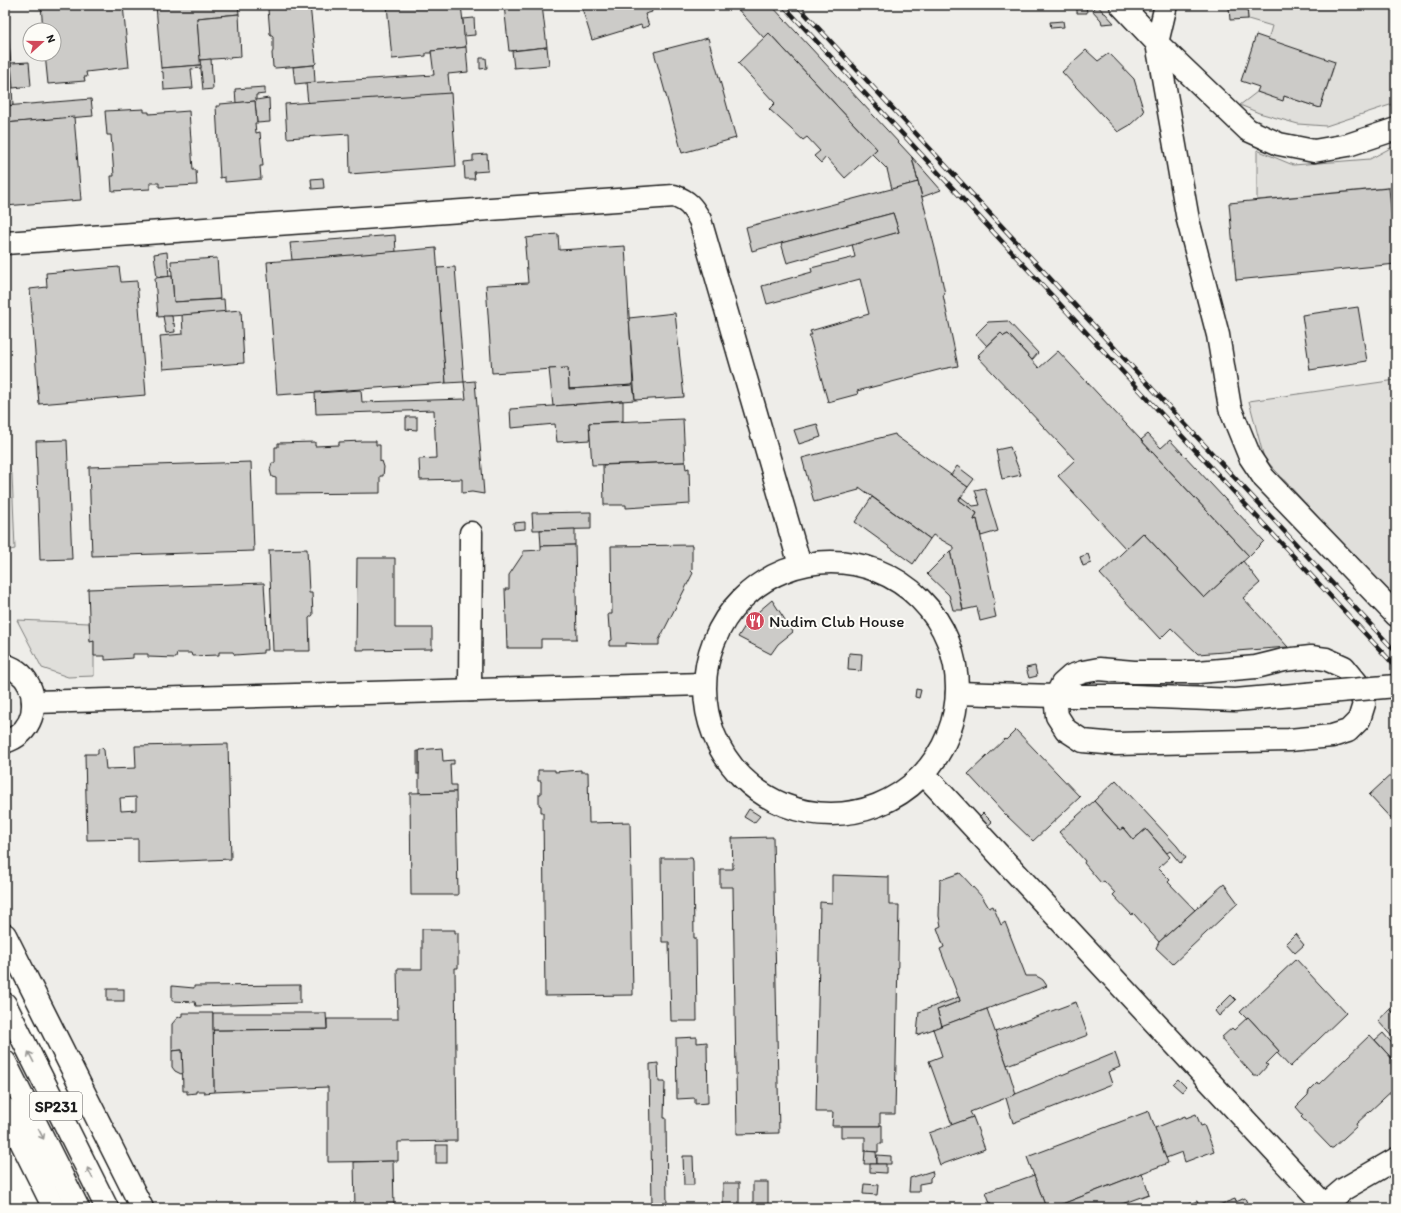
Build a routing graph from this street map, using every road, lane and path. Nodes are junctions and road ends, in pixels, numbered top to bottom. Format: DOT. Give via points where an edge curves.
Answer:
graph roads {
  1 [pos="1121,5"];
  2 [pos="1166,5"];
  3 [pos="1157,43"];
  4 [pos="1396,129"];
  5 [pos="5,243"];
  6 [pos="471,533"];
  7 [pos="800,565"];
  8 [pos="1396,615"];
  9 [pos="5,665"];
  10 [pos="704,684"];
  11 [pos="1396,686"];
  12 [pos="470,690"];
  13 [pos="957,693"];
  14 [pos="1056,696"];
  15 [pos="33,702"];
  16 [pos="5,742"];
  17 [pos="924,774"];
  18 [pos="5,934"];
  19 [pos="5,1004"];
  20 [pos="5,1062"];
  21 [pos="8,1123"];
  22 [pos="1396,1159"];
  23 [pos="1326,1207"];
  24 [pos="54,1208"];
  25 [pos="78,1208"];
  26 [pos="107,1208"];
  27 [pos="142,1208"];
  1 -- 3 [label="main road"];
  2 -- 3 [label="main road"];
  3 -- 4 [label="main road" via="1248,130 1279,144 1314,151 1348,145"];
  3 -- 8 [label="main road" via="1188,220 1218,335 1230,408 1250,457 1264,478"];
  5 -- 7 [label="main road" via="674,196 684,199 700,220"];
  6 -- 12 [label="main road"];
  7 -- 10 [label="main road" via="778,572 757,584 725,618 714,638"];
  7 -- 13 [label="main road" via="826,561 852,563 877,570 900,582 920,598 937,618 948,642 955,667"];
  9 -- 15 [label="main road" via="16,670 25,679 31,690"];
  10 -- 12 [label="main road"];
  10 -- 17 [label="main road" via="711,728 731,766 746,782 784,806 826,815 848,814 890,800"];
  11 -- 14 [label="main road, bridge" via="1235,700"];
  12 -- 15 [label="main road"];
  13 -- 14 [label="main road"];
  13 -- 17 [label="main road" via="949,734"];
  14 -- 14 [label="main road" via="1057,716 1066,730 1083,741 1116,744 1289,740 1332,736 1348,731 1359,720 1364,704 1357,683 1344,668 1326,659 1311,657 1256,667 1198,672 1094,670 1071,676 1062,684"];
  15 -- 16 [label="main road" via="32,715 26,727 17,736"];
  17 -- 23 [label="main road"];
  18 -- 27 [label="main road"];
  26 -- 19 [label="main road, SP231, one-way"];
  20 -- 25 [label="main road, SP231, one-way"];
  21 -- 24 [label="main road"];
  22 -- 23 [label="main road" via="1344,1189"];
}
